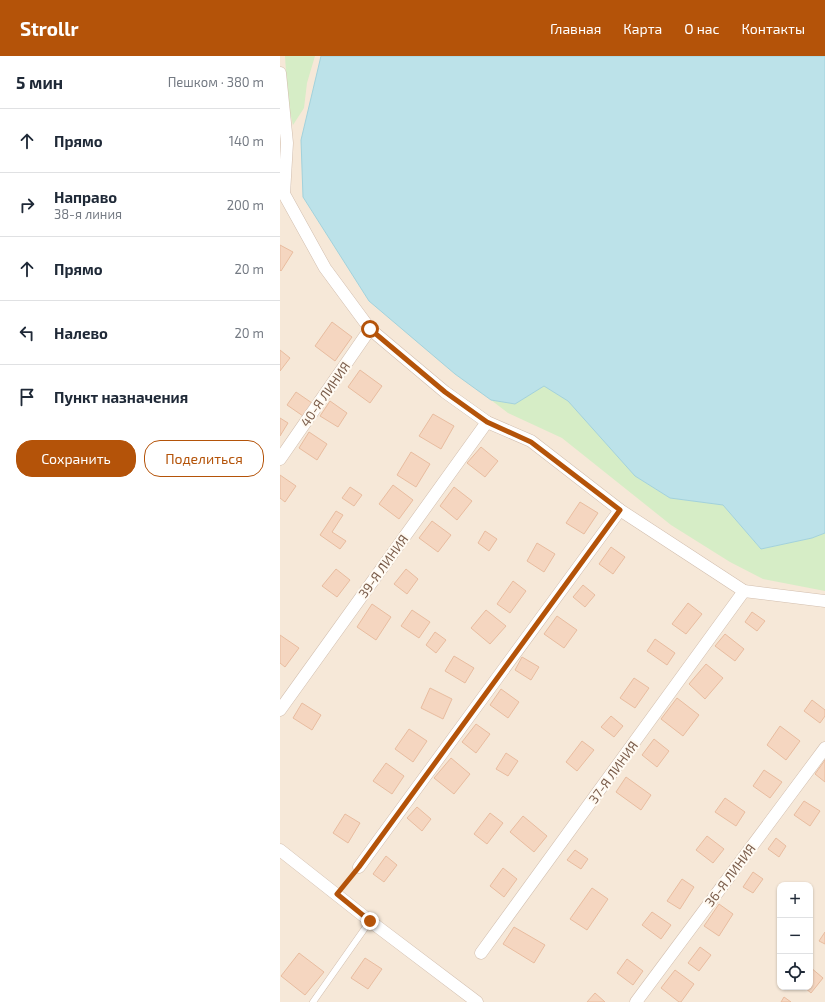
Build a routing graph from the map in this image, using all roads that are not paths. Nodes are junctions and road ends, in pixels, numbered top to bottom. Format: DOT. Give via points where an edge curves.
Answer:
graph roads {
  1 [pos="280,73"];
  2 [pos="282,197"];
  3 [pos="370,329"];
  4 [pos="487,422"];
  5 [pos="280,459"];
  6 [pos="620,510"];
  7 [pos="744,591"];
  8 [pos="825,601"];
  9 [pos="280,710"];
  10 [pos="825,748"];
  11 [pos="280,850"];
  12 [pos="359,867"];
  13 [pos="370,921"];
  14 [pos="480,954"];
  15 [pos="313,1002"];
  16 [pos="477,1002"];
  17 [pos="636,1002"];
  1 -- 2 [label="street" via="287,143"];
  2 -- 3 [label="street" via="325,268"];
  3 -- 4 [label="street" via="445,392"];
  3 -- 5 [label="street, 40-Я ЛИНИЯ"];
  4 -- 6 [label="street" via="531,442"];
  4 -- 9 [label="street, 39-Я ЛИНИЯ"];
  6 -- 7 [label="street"];
  6 -- 12 [label="street"];
  7 -- 8 [label="street"];
  7 -- 14 [label="street, 37-Я ЛИНИЯ"];
  10 -- 17 [label="street, 36-Я ЛИНИЯ"];
  11 -- 13 [label="street"];
  13 -- 15 [label="lane"];
  13 -- 16 [label="street"];
}
